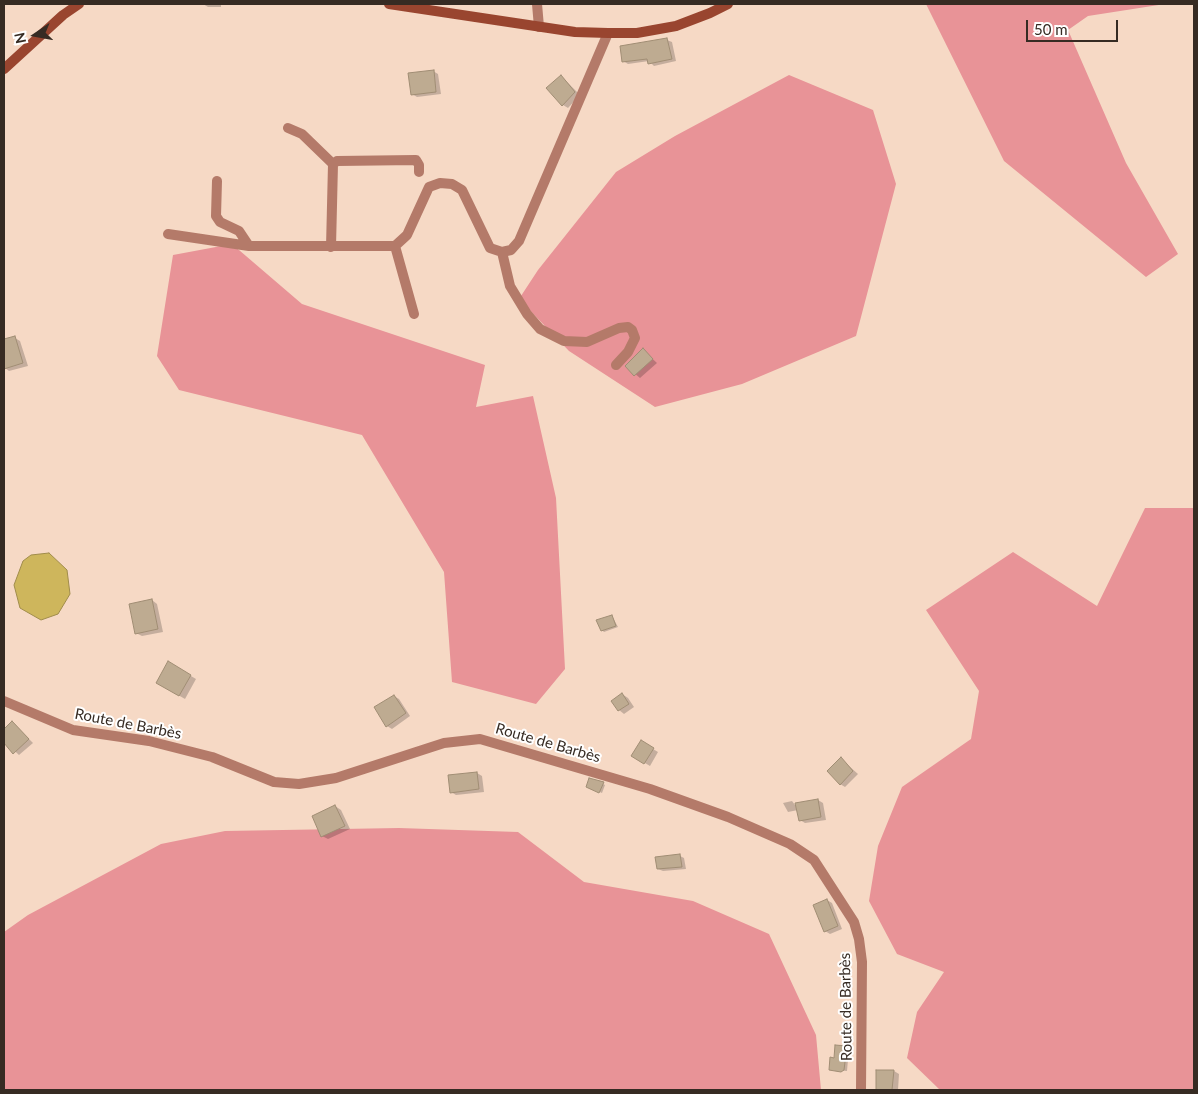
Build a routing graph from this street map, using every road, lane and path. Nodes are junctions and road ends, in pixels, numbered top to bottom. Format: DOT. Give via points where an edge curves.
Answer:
graph roads {
  1 [pos="79,4"];
  2 [pos="389,4"];
  3 [pos="537,4"];
  4 [pos="728,4"];
  5 [pos="539,27"];
  6 [pos="608,33"];
  7 [pos="4,69"];
  8 [pos="288,128"];
  9 [pos="332,164"];
  10 [pos="419,172"];
  11 [pos="217,181"];
  12 [pos="168,234"];
  13 [pos="249,246"];
  14 [pos="395,246"];
  15 [pos="331,247"];
  16 [pos="502,252"];
  17 [pos="414,314"];
  18 [pos="616,366"];
  19 [pos="4,701"];
  20 [pos="861,1090"];
  1 -- 7 [label="main road"];
  2 -- 5 [label="main road"];
  3 -- 5 [label="street"];
  4 -- 6 [label="main road" via="676,26 638,33"];
  5 -- 6 [label="main road"];
  6 -- 16 [label="street" via="519,241 511,250"];
  8 -- 9 [label="street" via="302,134"];
  9 -- 10 [label="street" via="337,161 416,160"];
  9 -- 15 [label="street"];
  11 -- 13 [label="street" via="216,216 220,222 239,231"];
  12 -- 13 [label="street"];
  13 -- 15 [label="street"];
  14 -- 15 [label="street"];
  14 -- 16 [label="street" via="407,235 429,186 440,183 452,184 462,190 490,248"];
  14 -- 17 [label="street"];
  16 -- 18 [label="street" via="510,286 540,329 564,341 588,342 619,328 632,330 635,338"];
  19 -- 20 [label="street, Route de Barbès" via="73,730 149,741 212,757 274,782 291,784 336,778 444,743 480,739 650,789 790,844 814,860 854,922 859,939 862,962"];
}
